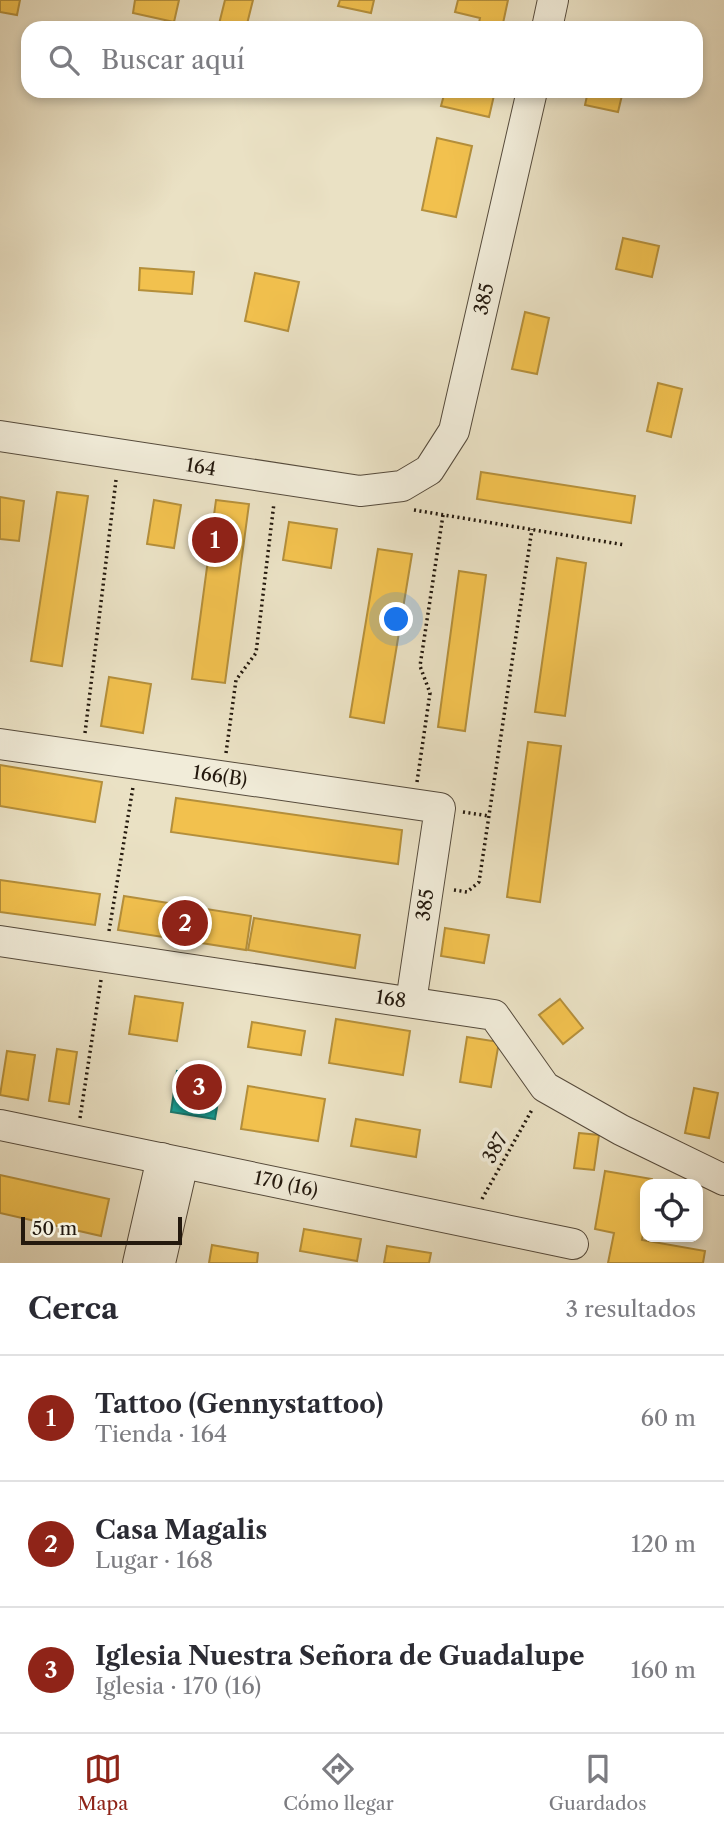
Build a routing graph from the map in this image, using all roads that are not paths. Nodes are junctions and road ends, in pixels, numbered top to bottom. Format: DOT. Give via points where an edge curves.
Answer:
graph roads {
  1 [pos="553,0"];
  2 [pos="548,21"];
  3 [pos="530,98"];
  4 [pos="0,436"];
  5 [pos="401,486"];
  6 [pos="0,744"];
  7 [pos="426,806"];
  8 [pos="0,941"];
  9 [pos="411,1002"];
  10 [pos="0,1125"];
  11 [pos="172,1161"];
  12 [pos="724,1180"];
  13 [pos="573,1244"];
  14 [pos="138,1263"];
  15 [pos="160,1263"];
  1 -- 2 [label="street"];
  3 -- 5 [label="street, 385" via="454,431 429,470"];
  4 -- 5 [label="street, 164" via="360,491"];
  6 -- 7 [label="street, 166(B)"];
  7 -- 9 [label="street, 385"];
  8 -- 9 [label="street, 168"];
  9 -- 12 [label="street, 168" via="494,1015 545,1087"];
  10 -- 11 [label="street, 170 (16)"];
  11 -- 13 [label="street, 170 (16)"];
  11 -- 14 [label="street"];
  11 -- 15 [label="street"];
}
